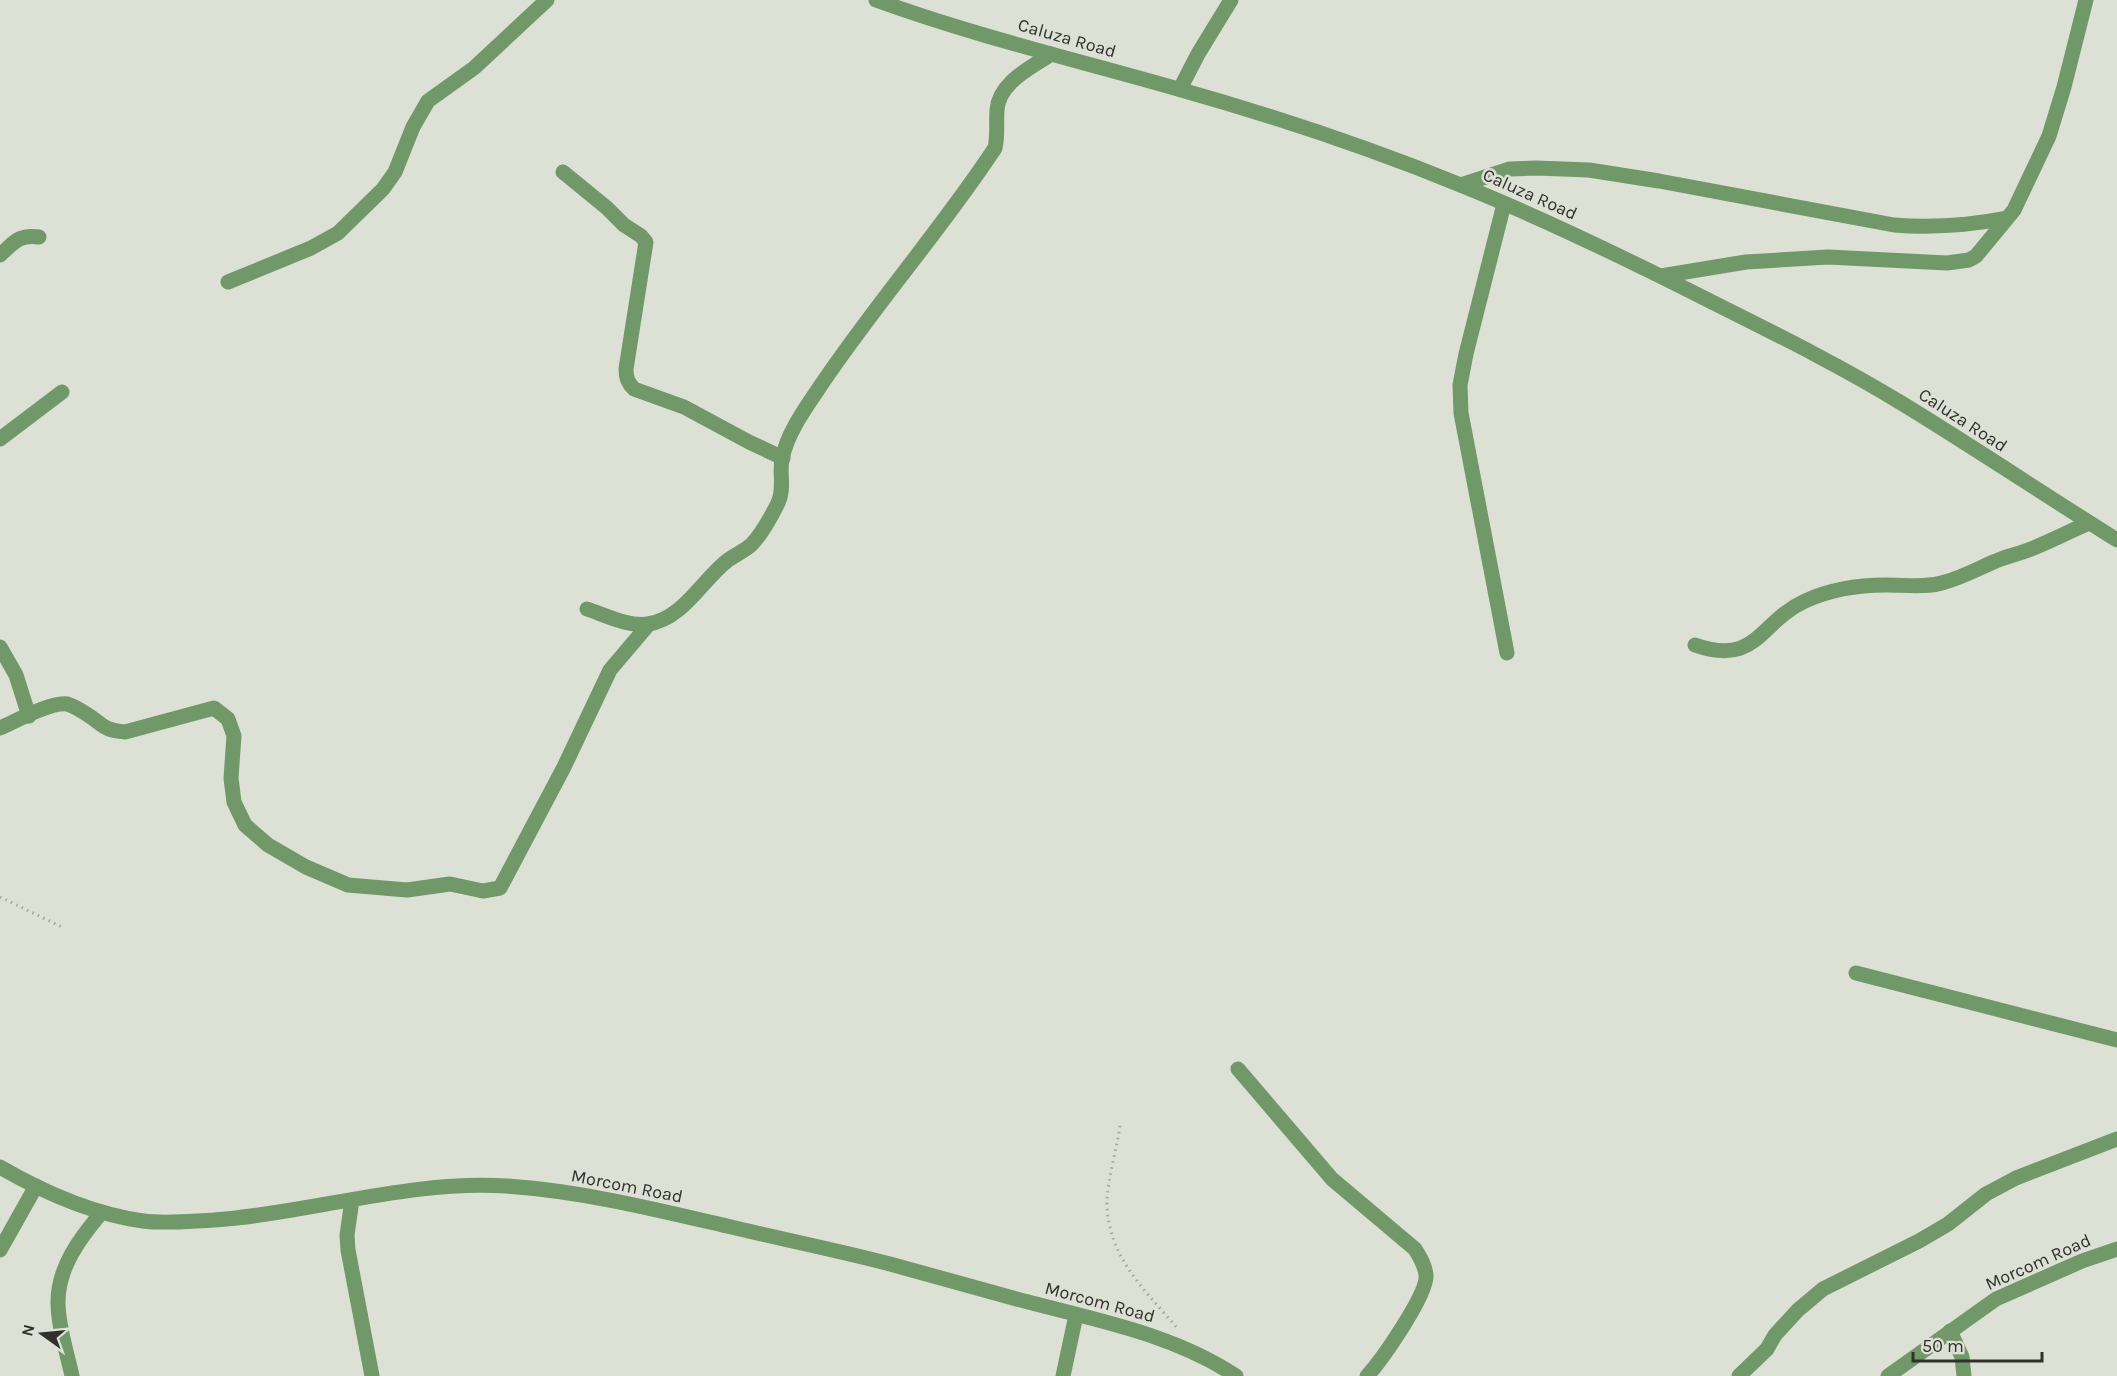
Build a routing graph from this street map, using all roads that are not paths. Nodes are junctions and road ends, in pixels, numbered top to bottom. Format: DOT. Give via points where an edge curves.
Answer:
graph roads {
  1 [pos="547,0"];
  2 [pos="876,0"];
  3 [pos="1231,0"];
  4 [pos="2086,0"];
  5 [pos="1051,54"];
  6 [pos="1180,89"];
  7 [pos="563,172"];
  8 [pos="1461,185"];
  9 [pos="1504,204"];
  10 [pos="2007,218"];
  11 [pos="39,237"];
  12 [pos="0,255"];
  13 [pos="1661,276"];
  14 [pos="228,282"];
  15 [pos="62,392"];
  16 [pos="0,439"];
  17 [pos="783,458"];
  18 [pos="2090,523"];
  19 [pos="2117,540"];
  20 [pos="587,609"];
  21 [pos="649,624"];
  22 [pos="1695,645"];
  23 [pos="0,647"];
  24 [pos="1507,653"];
  25 [pos="29,716"];
  26 [pos="0,728"];
  27 [pos="1856,973"];
  28 [pos="2117,1040"];
  29 [pos="1238,1069"];
  30 [pos="2117,1139"];
  31 [pos="0,1167"];
  32 [pos="36,1186"];
  33 [pos="352,1200"];
  34 [pos="102,1212"];
  35 [pos="2117,1249"];
  36 [pos="0,1250"];
  37 [pos="1076,1315"];
  38 [pos="1950,1331"];
  39 [pos="72,1376"];
  40 [pos="372,1376"];
  41 [pos="1063,1376"];
  42 [pos="1236,1376"];
  43 [pos="1367,1376"];
  44 [pos="1739,1376"];
  45 [pos="1888,1376"];
  46 [pos="1964,1376"];
  1 -- 14 [label="street" via="474,68 428,101 395,172 338,233"];
  2 -- 5 [label="street, Caluza Road"];
  3 -- 6 [label="street"];
  4 -- 10 [label="street" via="2049,136"];
  5 -- 6 [label="street, Caluza Road"];
  5 -- 17 [label="street" via="1002,92 995,148 816,393 790,436"];
  6 -- 8 [label="street, Caluza Road" via="1321,134"];
  7 -- 17 [label="street" via="645,242 626,369 629,384 684,407"];
  8 -- 9 [label="street, Caluza Road"];
  8 -- 10 [label="street" via="1510,169 1589,170 1894,225"];
  9 -- 13 [label="street, Caluza Road"];
  9 -- 24 [label="street" via="1460,385 1461,412"];
  10 -- 13 [label="street" via="1976,256 1958,262 1828,257 1746,262"];
  11 -- 12 [label="street" via="27,235 17,239"];
  13 -- 18 [label="street, Caluza Road" via="1836,365"];
  15 -- 16 [label="street"];
  17 -- 21 [label="street" via="783,489 759,535 710,576 681,608"];
  18 -- 19 [label="street, Caluza Road"];
  18 -- 22 [label="street" via="1944,582 1831,591 1785,612 1756,641 1741,649 1712,651"];
  20 -- 21 [label="street" via="629,623"];
  21 -- 25 [label="street" via="610,670 500,888 483,891 450,884 407,890 348,885 268,845 245,825 234,802 234,736 228,719 214,708 125,732 110,731 67,704"];
  23 -- 25 [label="street" via="16,675"];
  25 -- 26 [label="street"];
  27 -- 28 [label="street"];
  29 -- 43 [label="street" via="1332,1179 1415,1249 1424,1265 1427,1276 1418,1304"];
  30 -- 44 [label="street" via="2016,1178 1919,1241 1823,1289 1798,1310"];
  31 -- 32 [label="street, Morcom Road"];
  32 -- 34 [label="street, Morcom Road"];
  32 -- 36 [label="street"];
  33 -- 34 [label="street, Morcom Road" via="247,1217 194,1221 145,1221"];
  33 -- 37 [label="street, Morcom Road" via="405,1191 505,1186 616,1201 889,1264"];
  33 -- 40 [label="street" via="348,1250"];
  34 -- 39 [label="street" via="80,1238 60,1286 58,1302"];
  35 -- 38 [label="street, Morcom Road" via="2015,1290"];
  37 -- 41 [label="street"];
  37 -- 42 [label="street, Morcom Road" via="1153,1336"];
  38 -- 45 [label="street, Morcom Road"];
  38 -- 46 [label="street" via="1962,1357"];
}
